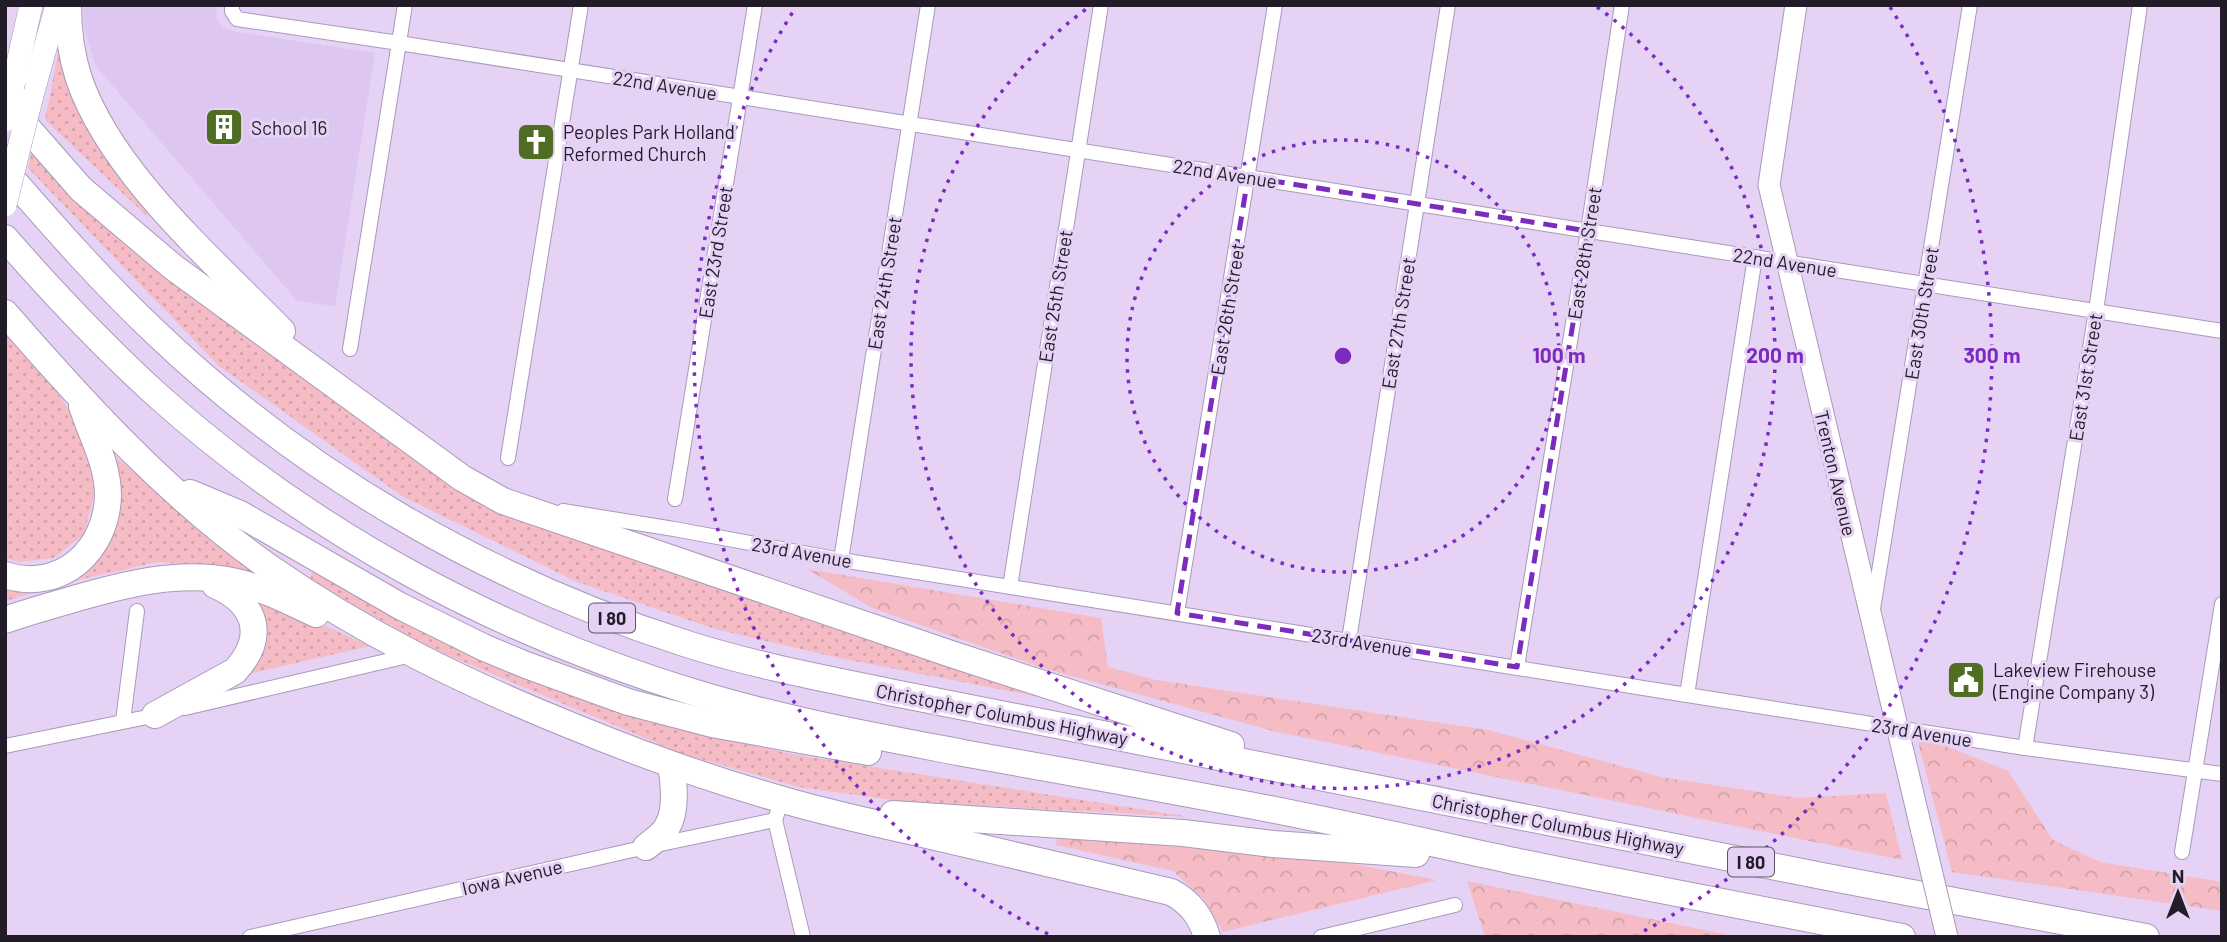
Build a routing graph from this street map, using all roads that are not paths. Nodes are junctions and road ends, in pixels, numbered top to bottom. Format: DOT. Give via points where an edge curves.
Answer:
graph roads {
  1 [pos="405,5"];
  2 [pos="581,5"];
  3 [pos="755,5"];
  4 [pos="928,5"];
  5 [pos="1101,5"];
  6 [pos="1275,5"];
  7 [pos="1448,5"];
  8 [pos="1622,5"];
  9 [pos="1796,5"];
  10 [pos="1969,5"];
  11 [pos="2140,5"];
  12 [pos="52,7"];
  13 [pos="232,8"];
  14 [pos="399,43"];
  15 [pos="570,70"];
  16 [pos="17,94"];
  17 [pos="741,97"];
  18 [pos="5,120"];
  19 [pos="909,124"];
  20 [pos="1078,150"];
  21 [pos="5,171"];
  22 [pos="1248,177"];
  23 [pos="1416,204"];
  24 [pos="5,205"];
  25 [pos="1588,231"];
  26 [pos="5,238"];
  27 [pos="1755,257"];
  28 [pos="1787,262"];
  29 [pos="1926,284"];
  30 [pos="2096,311"];
  31 [pos="5,313"];
  32 [pos="2222,331"];
  33 [pos="350,349"];
  34 [pos="337,388"];
  35 [pos="79,397"];
  36 [pos="508,458"];
  37 [pos="169,485"];
  38 [pos="675,499"];
  39 [pos="503,501"];
  40 [pos="841,560"];
  41 [pos="5,575"];
  42 [pos="193,578"];
  43 [pos="1010,587"];
  44 [pos="2222,604"];
  45 [pos="137,611"];
  46 [pos="1177,613"];
  47 [pos="5,620"];
  48 [pos="1871,620"];
  49 [pos="380,638"];
  50 [pos="1349,640"];
  51 [pos="412,655"];
  52 [pos="1517,667"];
  53 [pos="1687,695"];
  54 [pos="155,715"];
  55 [pos="123,721"];
  56 [pos="1896,728"];
  57 [pos="5,746"];
  58 [pos="2025,748"];
  59 [pos="671,765"];
  60 [pos="2194,769"];
  61 [pos="2222,774"];
  62 [pos="1356,784"];
  63 [pos="1254,806"];
  64 [pos="814,808"];
  65 [pos="778,810"];
  66 [pos="646,847"];
  67 [pos="2182,852"];
  68 [pos="1519,862"];
  69 [pos="1455,905"];
  70 [pos="1354,933"];
  71 [pos="250,937"];
  72 [pos="803,937"];
  73 [pos="1207,937"];
  74 [pos="1321,937"];
  75 [pos="1902,937"];
  76 [pos="1947,937"];
  77 [pos="2146,937"];
  1 -- 14 [label="street"];
  2 -- 15 [label="street"];
  3 -- 17 [label="street, East 23rd Street"];
  4 -- 19 [label="street, East 24th Street"];
  5 -- 20 [label="street, East 25th Street"];
  6 -- 22 [label="street, East 26th Street"];
  7 -- 23 [label="street, East 27th Street"];
  8 -- 25 [label="street, East 28th Street"];
  9 -- 28 [label="street, Trenton Avenue" via="1769,185"];
  10 -- 29 [label="street, East 30th Street"];
  11 -- 30 [label="street, East 31st Street"];
  12 -- 16 [label="main road"];
  12 -- 34 [label="highway" via="93,110 119,155 165,211"];
  13 -- 14 [label="street, 22nd Avenue" via="237,19"];
  14 -- 15 [label="street, 22nd Avenue"];
  14 -- 33 [label="street"];
  15 -- 17 [label="street, 22nd Avenue"];
  15 -- 36 [label="street"];
  16 -- 18 [label="main road, bridge"];
  16 -- 24 [label="main road, bridge"];
  16 -- 34 [label="highway" via="81,189 173,267"];
  17 -- 19 [label="street, 22nd Avenue"];
  17 -- 38 [label="street, East 23rd Street"];
  19 -- 20 [label="street, 22nd Avenue"];
  19 -- 40 [label="street, East 24th Street"];
  20 -- 22 [label="street, 22nd Avenue"];
  20 -- 43 [label="street, East 25th Street"];
  21 -- 62 [label="highway, Christopher Columbus Highway / I 80" via="114,292 235,402 363,495 525,582 648,631 790,671"];
  22 -- 23 [label="street, 22nd Avenue"];
  22 -- 46 [label="street, East 26th Street"];
  23 -- 25 [label="street, 22nd Avenue"];
  23 -- 50 [label="street, East 27th Street"];
  25 -- 27 [label="street, 22nd Avenue"];
  25 -- 52 [label="street, East 28th Street"];
  26 -- 63 [label="highway, I 80" via="119,360 238,462 369,550 508,624 642,676 755,709 909,743"];
  27 -- 28 [label="street, 22nd Avenue"];
  27 -- 53 [label="street"];
  28 -- 29 [label="street, 22nd Avenue"];
  28 -- 48 [label="street, Trenton Avenue"];
  29 -- 30 [label="street, 22nd Avenue"];
  29 -- 48 [label="street, East 30th Street"];
  30 -- 32 [label="street, 22nd Avenue"];
  30 -- 58 [label="street, East 31st Street"];
  31 -- 35 [label="highway"];
  34 -- 39 [label="highway" via="462,478"];
  35 -- 37 [label="highway"];
  35 -- 41 [label="highway" via="107,481 101,531 87,554 68,570 34,579"];
  37 -- 49 [label="highway" via="268,566"];
  37 -- 63 [label="highway" via="240,514 400,606 485,648 628,702 712,724 1200,811"];
  39 -- 40 [label="street, 23rd Avenue"];
  39 -- 62 [label="highway" via="951,654"];
  40 -- 43 [label="street, 23rd Avenue"];
  42 -- 47 [label="highway" via="129,584"];
  42 -- 49 [label="highway" via="250,586"];
  42 -- 54 [label="highway" via="230,591 241,600 252,616 251,649 235,671"];
  43 -- 46 [label="street, 23rd Avenue"];
  44 -- 60 [label="street"];
  45 -- 55 [label="street"];
  46 -- 50 [label="street, 23rd Avenue"];
  48 -- 56 [label="street, Trenton Avenue"];
  49 -- 51 [label="highway"];
  50 -- 52 [label="street, 23rd Avenue"];
  51 -- 54 [label="street"];
  51 -- 59 [label="highway" via="514,703"];
  52 -- 53 [label="street, 23rd Avenue"];
  53 -- 56 [label="street, 23rd Avenue"];
  54 -- 55 [label="street"];
  55 -- 57 [label="street"];
  56 -- 58 [label="street, 23rd Avenue"];
  56 -- 76 [label="street, Trenton Avenue, bridge"];
  58 -- 60 [label="street, 23rd Avenue"];
  59 -- 65 [label="highway"];
  59 -- 66 [label="highway" via="673,805 667,827"];
  60 -- 61 [label="street, 23rd Avenue"];
  60 -- 67 [label="street"];
  62 -- 77 [label="highway, Christopher Columbus Highway / I 80"];
  63 -- 68 [label="highway, I 80"];
  64 -- 65 [label="highway"];
  64 -- 68 [label="highway"];
  64 -- 73 [label="highway" via="1171,892 1191,905"];
  65 -- 66 [label="street, Iowa Avenue"];
  65 -- 72 [label="street"];
  66 -- 71 [label="street, Iowa Avenue"];
  68 -- 75 [label="highway, I 80"];
  69 -- 70 [label="street"];
  70 -- 74 [label="street"];
}
